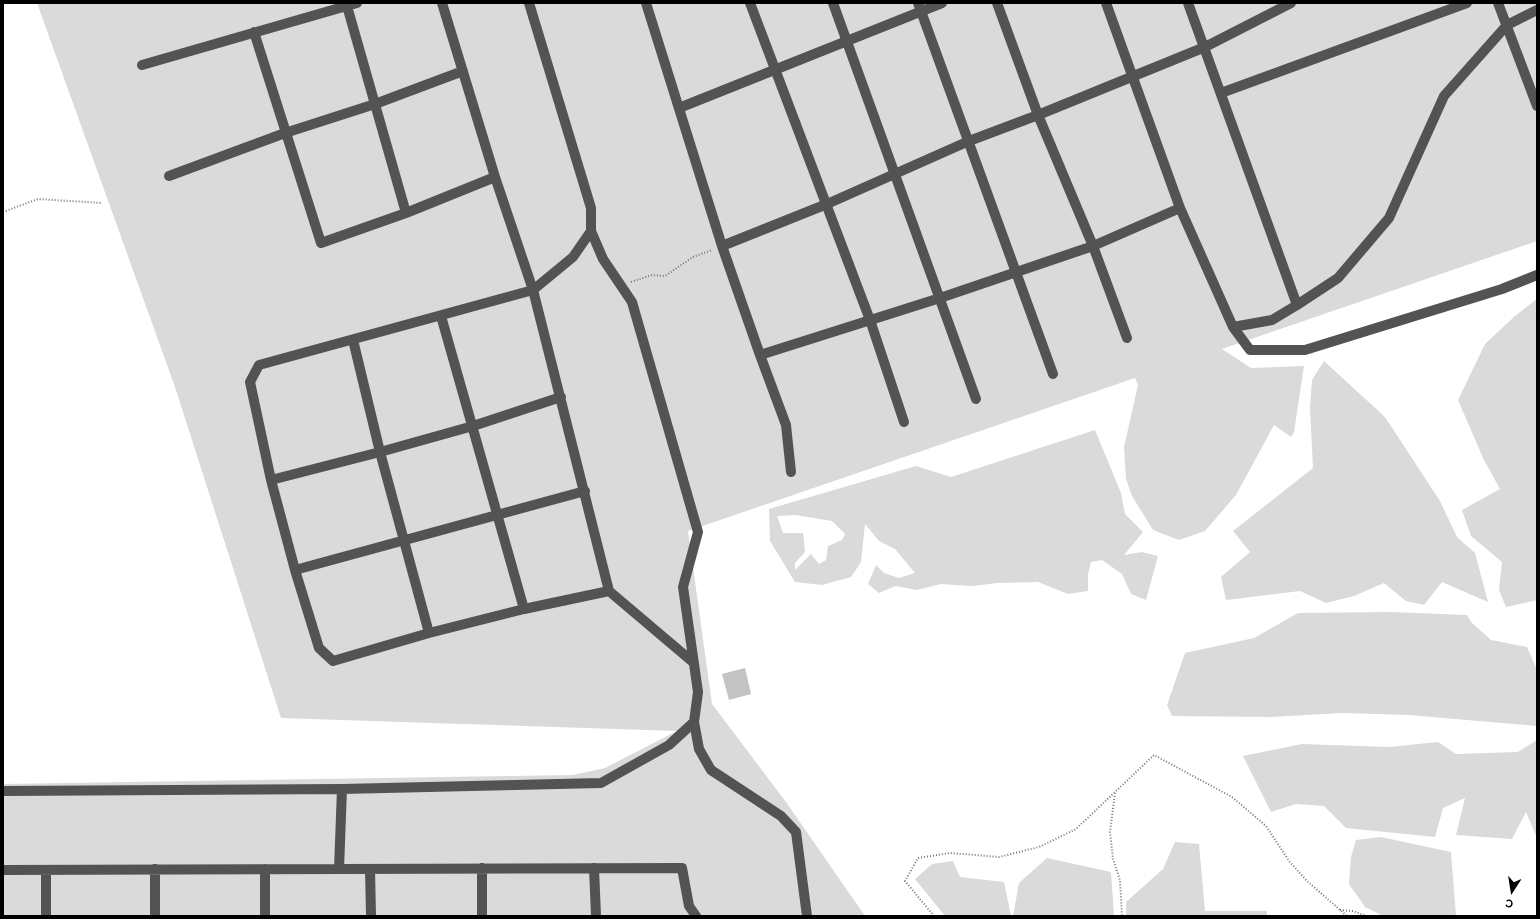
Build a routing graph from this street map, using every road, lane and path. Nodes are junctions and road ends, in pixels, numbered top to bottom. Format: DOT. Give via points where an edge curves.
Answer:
graph roads {
  1 [pos="442,3"];
  2 [pos="529,3"];
  3 [pos="646,3"];
  4 [pos="750,3"];
  5 [pos="833,3"];
  6 [pos="942,3"];
  7 [pos="998,3"];
  8 [pos="1106,3"];
  9 [pos="1188,3"];
  10 [pos="1467,3"];
  11 [pos="1498,3"];
  12 [pos="352,4"];
  13 [pos="1285,4"];
  14 [pos="919,7"];
  15 [pos="1537,10"];
  16 [pos="1507,25"];
  17 [pos="254,32"];
  18 [pos="847,41"];
  19 [pos="1205,47"];
  20 [pos="142,65"];
  21 [pos="775,70"];
  22 [pos="463,71"];
  23 [pos="1133,76"];
  24 [pos="1221,93"];
  25 [pos="375,104"];
  26 [pos="1537,106"];
  27 [pos="679,108"];
  28 [pos="1038,115"];
  29 [pos="285,133"];
  30 [pos="969,141"];
  31 [pos="896,172"];
  32 [pos="168,176"];
  33 [pos="495,177"];
  34 [pos="102,203"];
  35 [pos="827,204"];
  36 [pos="1180,208"];
  37 [pos="3,212"];
  38 [pos="406,213"];
  39 [pos="591,231"];
  40 [pos="722,246"];
  41 [pos="1093,246"];
  42 [pos="1014,272"];
  43 [pos="1537,275"];
  44 [pos="620,285"];
  45 [pos="533,290"];
  46 [pos="940,298"];
  47 [pos="1297,306"];
  48 [pos="441,316"];
  49 [pos="870,320"];
  50 [pos="1233,327"];
  51 [pos="1127,338"];
  52 [pos="353,340"];
  53 [pos="760,354"];
  54 [pos="1053,374"];
  55 [pos="561,397"];
  56 [pos="976,399"];
  57 [pos="904,422"];
  58 [pos="473,426"];
  59 [pos="380,452"];
  60 [pos="791,472"];
  61 [pos="272,480"];
  62 [pos="585,491"];
  63 [pos="497,515"];
  64 [pos="405,540"];
  65 [pos="295,570"];
  66 [pos="610,591"];
  67 [pos="524,609"];
  68 [pos="429,633"];
  69 [pos="694,663"];
  70 [pos="694,722"];
  71 [pos="342,789"];
  72 [pos="3,791"];
  73 [pos="1115,793"];
  74 [pos="482,868"];
  75 [pos="594,868"];
  76 [pos="265,869"];
  77 [pos="339,869"];
  78 [pos="370,869"];
  79 [pos="3,870"];
  80 [pos="46,870"];
  81 [pos="155,870"];
  82 [pos="1339,909"];
  83 [pos="46,916"];
  84 [pos="155,916"];
  85 [pos="265,916"];
  86 [pos="371,916"];
  87 [pos="482,916"];
  88 [pos="596,916"];
  89 [pos="696,916"];
  90 [pos="807,916"];
  91 [pos="934,916"];
  92 [pos="1122,916"];
  93 [pos="1347,916"];
  94 [pos="1366,916"];
  1 -- 22 [label="lane"];
  2 -- 39 [label="lane" via="591,208"];
  3 -- 27 [label="lane"];
  4 -- 21 [label="lane"];
  5 -- 18 [label="lane"];
  6 -- 14 [label="lane"];
  7 -- 28 [label="lane"];
  8 -- 23 [label="lane"];
  9 -- 19 [label="lane"];
  10 -- 24 [label="lane"];
  11 -- 16 [label="lane"];
  12 -- 17 [label="lane"];
  12 -- 25 [label="lane"];
  13 -- 19 [label="lane"];
  14 -- 18 [label="lane"];
  14 -- 30 [label="lane"];
  15 -- 16 [label="lane"];
  16 -- 26 [label="lane"];
  16 -- 47 [label="lane" via="1444,96 1389,218 1338,278"];
  17 -- 20 [label="lane"];
  17 -- 29 [label="lane"];
  18 -- 21 [label="lane"];
  18 -- 31 [label="lane"];
  19 -- 23 [label="lane"];
  19 -- 24 [label="lane"];
  21 -- 27 [label="lane"];
  21 -- 35 [label="lane"];
  22 -- 25 [label="lane"];
  22 -- 33 [label="lane"];
  23 -- 28 [label="lane"];
  23 -- 36 [label="lane"];
  24 -- 47 [label="lane"];
  25 -- 29 [label="lane"];
  25 -- 38 [label="lane"];
  27 -- 40 [label="lane"];
  28 -- 30 [label="lane"];
  28 -- 41 [label="lane"];
  29 -- 32 [label="lane"];
  29 -- 38 [label="lane" via="321,243"];
  30 -- 31 [label="lane"];
  30 -- 42 [label="lane"];
  31 -- 35 [label="lane"];
  31 -- 46 [label="lane"];
  33 -- 38 [label="lane"];
  33 -- 45 [label="lane"];
  34 -- 37 [label="path" via="38,199"];
  35 -- 40 [label="lane"];
  35 -- 49 [label="lane"];
  36 -- 41 [label="lane"];
  36 -- 50 [label="lane"];
  39 -- 44 [label="lane" via="603,259"];
  39 -- 45 [label="lane" via="573,257"];
  40 -- 44 [label="path" via="693,257 665,276 652,275"];
  40 -- 53 [label="lane"];
  41 -- 42 [label="lane"];
  41 -- 51 [label="lane"];
  42 -- 46 [label="lane"];
  42 -- 54 [label="lane"];
  43 -- 50 [label="lane" via="1502,289 1305,350 1250,350"];
  44 -- 69 [label="lane" via="632,302 698,532 683,587"];
  45 -- 48 [label="lane"];
  45 -- 55 [label="lane"];
  46 -- 49 [label="lane"];
  46 -- 56 [label="lane"];
  47 -- 50 [label="lane" via="1272,320"];
  48 -- 52 [label="lane"];
  48 -- 58 [label="lane"];
  49 -- 53 [label="lane"];
  49 -- 57 [label="lane"];
  52 -- 59 [label="lane"];
  52 -- 61 [label="lane" via="259,365 250,382"];
  53 -- 60 [label="lane" via="786,425"];
  55 -- 58 [label="lane"];
  55 -- 62 [label="lane"];
  58 -- 59 [label="lane"];
  58 -- 63 [label="lane"];
  59 -- 61 [label="lane"];
  59 -- 64 [label="lane"];
  61 -- 65 [label="lane"];
  62 -- 63 [label="lane"];
  62 -- 66 [label="lane"];
  63 -- 64 [label="lane"];
  63 -- 67 [label="lane"];
  64 -- 65 [label="lane"];
  64 -- 68 [label="lane"];
  65 -- 68 [label="lane" via="319,648 333,661"];
  66 -- 67 [label="lane"];
  66 -- 69 [label="lane"];
  67 -- 68 [label="lane"];
  69 -- 70 [label="lane" via="698,692"];
  70 -- 71 [label="lane" via="669,745 601,783"];
  70 -- 90 [label="lane" via="699,749 710,770 781,816 796,832"];
  71 -- 72 [label="lane"];
  71 -- 77 [label="lane"];
  73 -- 82 [label="path" via="1154,755 1165,760 1232,797 1266,826 1289,861"];
  73 -- 91 [label="path" via="1076,829 1039,847 999,857 950,853 918,858 905,881"];
  73 -- 92 [label="path" via="1110,832 1112,859 1120,880"];
  74 -- 75 [label="lane"];
  74 -- 78 [label="lane"];
  74 -- 87 [label="lane"];
  75 -- 88 [label="lane"];
  75 -- 89 [label="lane" via="682,868 689,906"];
  76 -- 77 [label="lane"];
  76 -- 81 [label="lane"];
  76 -- 85 [label="lane"];
  77 -- 78 [label="lane"];
  78 -- 86 [label="lane"];
  79 -- 80 [label="lane"];
  80 -- 81 [label="lane"];
  80 -- 83 [label="lane"];
  81 -- 84 [label="lane"];
  82 -- 93 [label="path"];
  82 -- 94 [label="path"];
}
